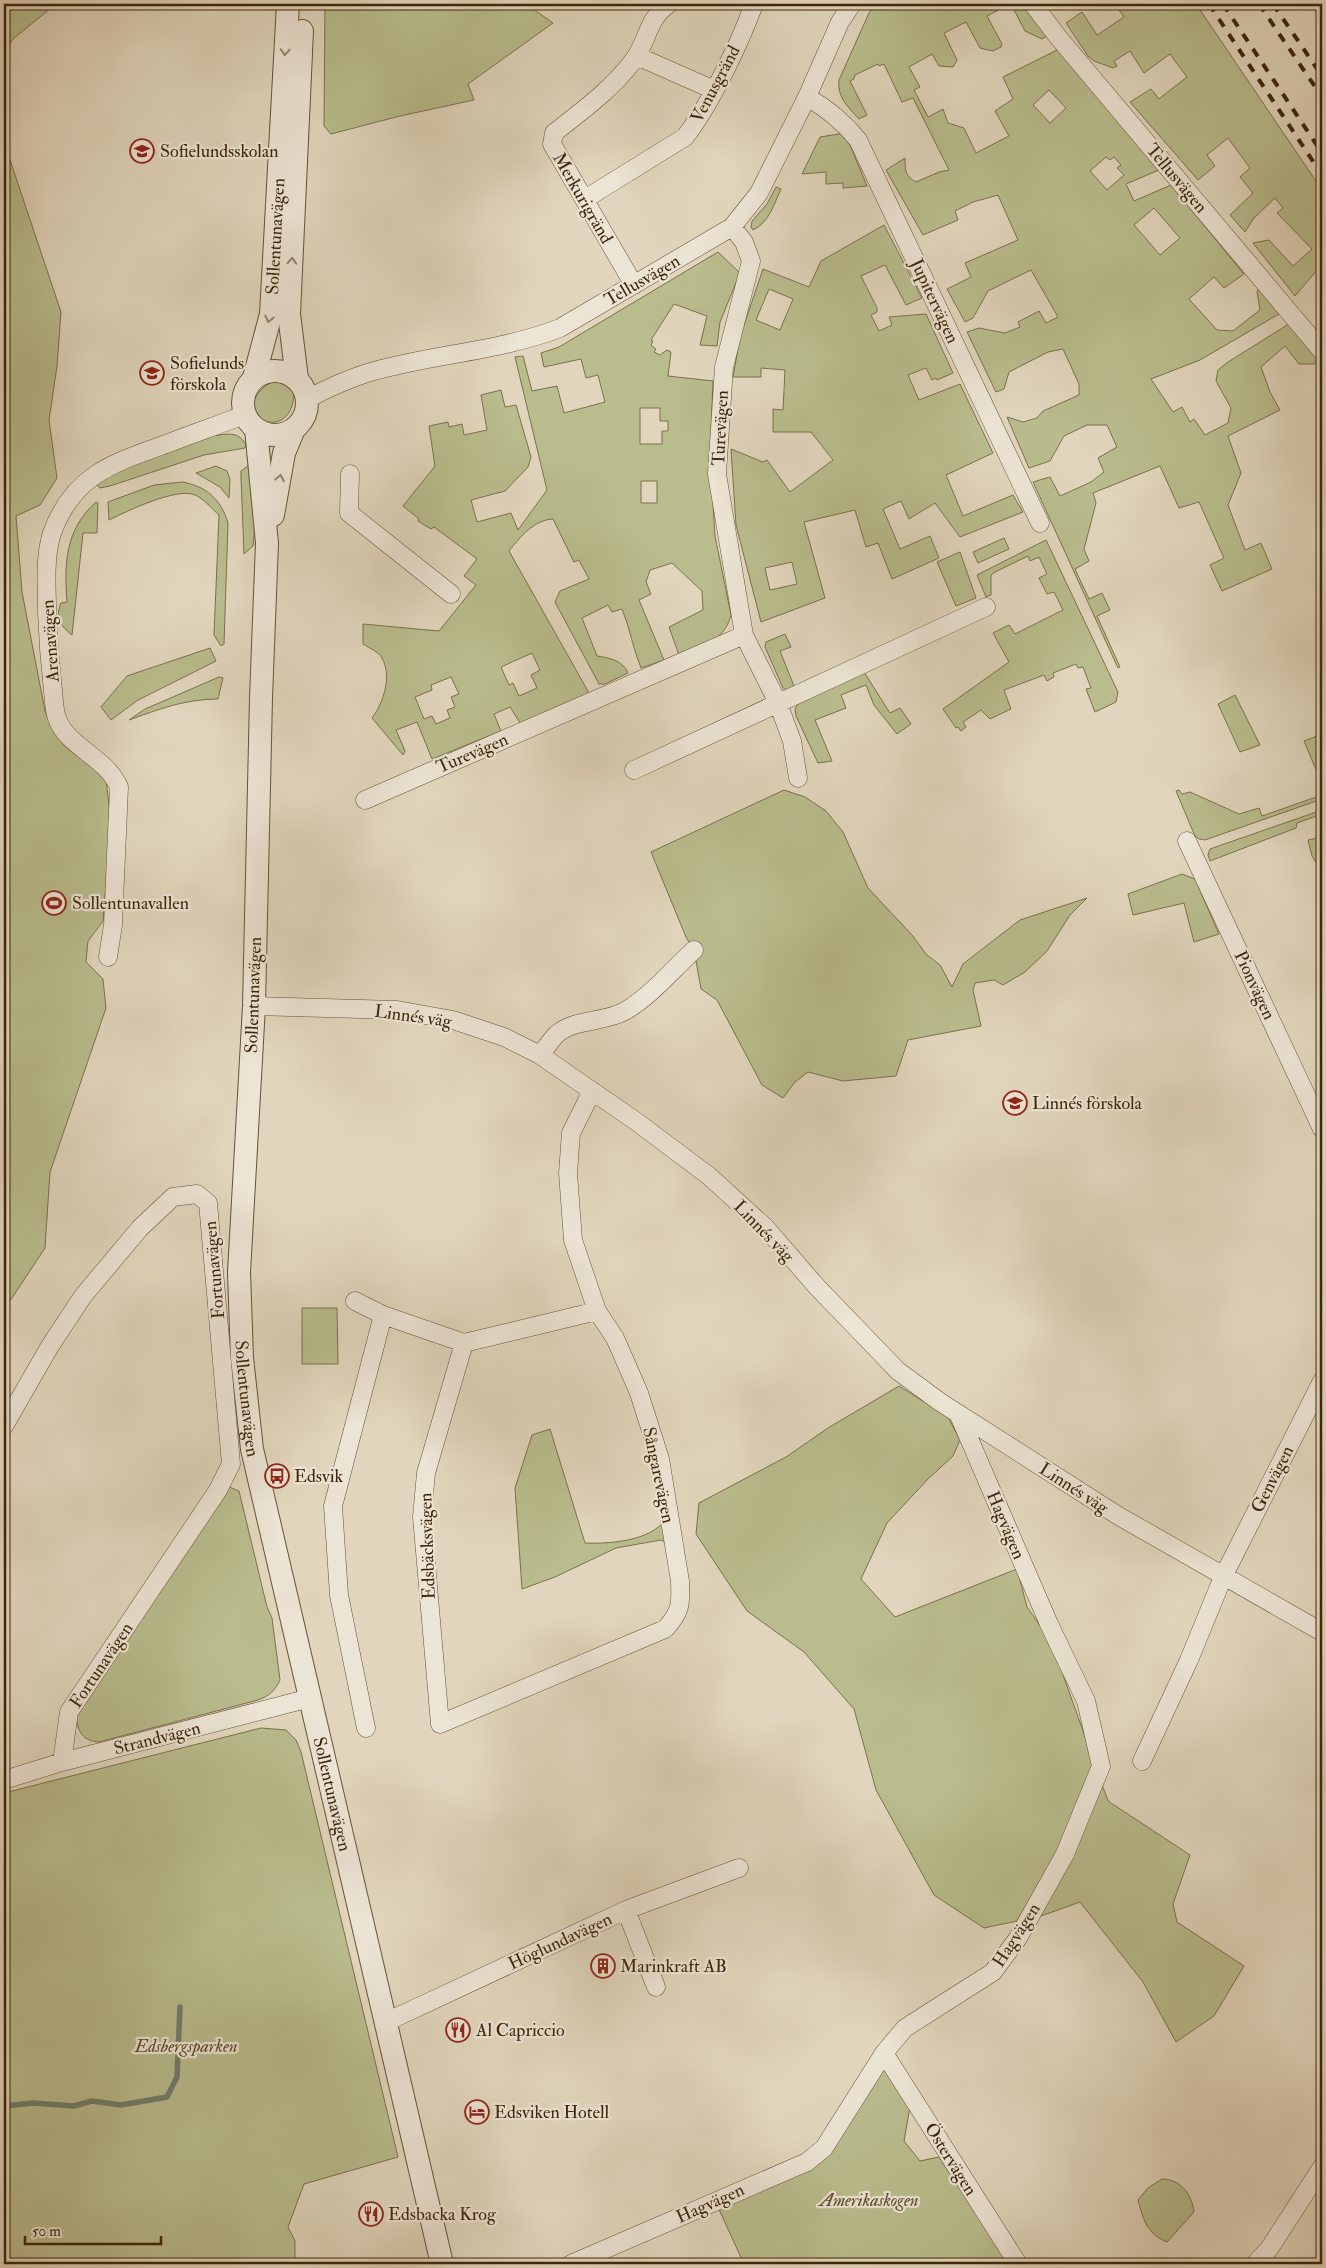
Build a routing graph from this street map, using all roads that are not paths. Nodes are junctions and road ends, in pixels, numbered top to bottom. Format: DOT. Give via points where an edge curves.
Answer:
graph roads {
  1 [pos="288,4"];
  2 [pos="303,4"];
  3 [pos="669,4"];
  4 [pos="754,4"];
  5 [pos="1033,4"];
  6 [pos="845,5"];
  7 [pos="637,56"];
  8 [pos="714,90"];
  9 [pos="807,97"];
  10 [pos="585,199"];
  11 [pos="732,227"];
  12 [pos="634,285"];
  13 [pos="1322,351"];
  14 [pos="254,378"];
  15 [pos="297,379"];
  16 [pos="307,399"];
  17 [pos="250,422"];
  18 [pos="294,429"];
  19 [pos="350,474"];
  20 [pos="1040,523"];
  21 [pos="268,543"];
  22 [pos="451,594"];
  23 [pos="986,607"];
  24 [pos="744,635"];
  25 [pos="778,703"];
  26 [pos="634,770"];
  27 [pos="798,778"];
  28 [pos="366,800"];
  29 [pos="1188,841"];
  30 [pos="694,950"];
  31 [pos="108,957"];
  32 [pos="254,1006"];
  33 [pos="540,1055"];
  34 [pos="592,1091"];
  35 [pos="1322,1128"];
  36 [pos="356,1301"];
  37 [pos="597,1311"];
  38 [pos="383,1315"];
  39 [pos="464,1343"];
  40 [pos="1322,1381"];
  41 [pos="958,1413"];
  42 [pos="4,1426"];
  43 [pos="1223,1577"];
  44 [pos="1322,1632"];
  45 [pos="310,1698"];
  46 [pos="440,1724"];
  47 [pos="366,1728"];
  48 [pos="1142,1761"];
  49 [pos="62,1762"];
  50 [pos="4,1780"];
  51 [pos="739,1868"];
  52 [pos="626,1910"];
  53 [pos="656,1987"];
  54 [pos="384,2022"];
  55 [pos="884,2053"];
  56 [pos="1322,2167"];
  57 [pos="442,2264"];
  58 [pos="571,2264"];
  59 [pos="1018,2264"];
  60 [pos="1255,2264"];
  1 -- 14 [label="street, Sollentunavägen, one-way" via="271,314"];
  15 -- 2 [label="street, Sollentunavägen, one-way" via="289,314"];
  3 -- 7 [label="street, Merkurigränd" via="660,9 652,20"];
  4 -- 8 [label="street, Venusgränd"];
  5 -- 13 [label="street, Tellusvägen"];
  6 -- 9 [label="street, Tellusvägen"];
  7 -- 8 [label="street"];
  7 -- 10 [label="street, Merkurigränd" via="611,88 554,133 552,144"];
  8 -- 10 [label="street, Venusgränd" via="685,138"];
  9 -- 11 [label="street, Tellusvägen" via="759,193"];
  9 -- 20 [label="street, Jupitervägen" via="845,123 858,140"];
  10 -- 12 [label="street, Merkurigränd"];
  11 -- 12 [label="street, Tellusvägen"];
  11 -- 24 [label="street, Turevägen" via="744,242 751,261 724,367 717,474"];
  12 -- 16 [label="street, Tellusvägen" via="542,335 367,373"];
  14 -- 15 [label="street" via="276,370"];
  14 -- 17 [label="street" via="247,385 242,405"];
  15 -- 16 [label="street"];
  16 -- 18 [label="street" via="302,421"];
  17 -- 18 [label="street" via="273,435"];
  17 -- 21 [label="street, Sollentunavägen"];
  17 -- 31 [label="street, Arenavägen" via="111,464 86,482 70,499 52,534 48,556 48,653 57,718 66,733 107,767 119,787 113,925"];
  21 -- 18 [label="street, Sollentunavägen, one-way" via="284,453"];
  19 -- 22 [label="street" via="349,513"];
  21 -- 32 [label="street, Sollentunavägen"];
  23 -- 25 [label="street"];
  24 -- 25 [label="street, Turevägen"];
  24 -- 28 [label="street, Turevägen"];
  25 -- 26 [label="street"];
  25 -- 27 [label="street, Turevägen" via="792,741"];
  29 -- 35 [label="street, Pionvägen"];
  30 -- 33 [label="street" via="636,1004 601,1020 575,1024 557,1034"];
  32 -- 33 [label="street, Linnés väg" via="404,1011 453,1020 504,1037"];
  32 -- 45 [label="street, Sollentunavägen" via="239,1272 242,1358 252,1448"];
  33 -- 34 [label="street, Linnés väg"];
  34 -- 37 [label="street, Sångarevägen" via="571,1133 568,1173 573,1240"];
  34 -- 41 [label="street, Linnés väg" via="709,1176 764,1227 898,1371"];
  36 -- 38 [label="street"];
  37 -- 39 [label="street"];
  37 -- 46 [label="street, Sångarevägen" via="615,1338 639,1393 660,1459 680,1581 681,1602 675,1618 665,1629"];
  38 -- 39 [label="street"];
  38 -- 47 [label="street" via="333,1506 339,1595"];
  39 -- 46 [label="street, Edsbäcksvägen" via="426,1473 422,1517"];
  40 -- 43 [label="street, Genvägen"];
  41 -- 43 [label="street, Linnés väg" via="1117,1515"];
  41 -- 55 [label="street, Hagvägen" via="1086,1702 1101,1766 1065,1854 1018,1938 993,1972 905,2028"];
  42 -- 49 [label="street, Fortunavägen" via="83,1296 140,1228 172,1198 197,1194 208,1203 231,1464 218,1490 69,1712"];
  43 -- 44 [label="street, Linnés väg"];
  43 -- 48 [label="street"];
  45 -- 49 [label="street, Strandvägen"];
  45 -- 54 [label="street, Sollentunavägen"];
  49 -- 50 [label="street, Strandvägen"];
  51 -- 52 [label="street, Höglundavägen"];
  52 -- 53 [label="street"];
  52 -- 54 [label="street, Höglundavägen"];
  54 -- 57 [label="street, Sollentunavägen"];
  55 -- 58 [label="street, Hagvägen" via="824,2148 807,2162"];
  55 -- 59 [label="street, Östervägen"];
  56 -- 60 [label="street"];
}
